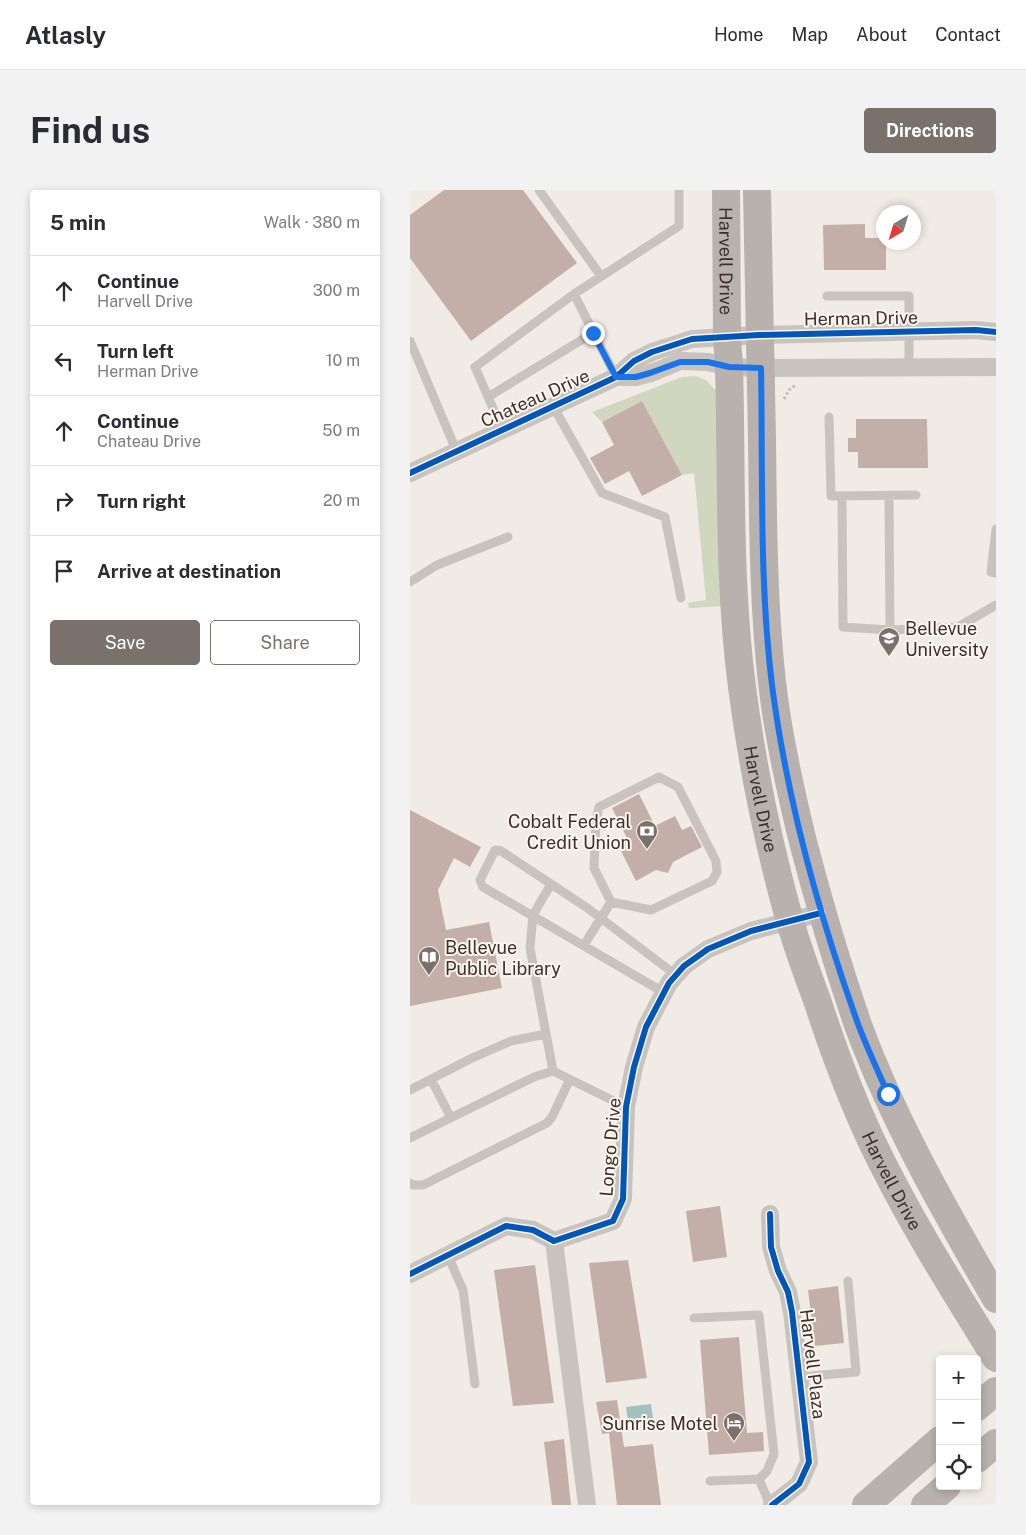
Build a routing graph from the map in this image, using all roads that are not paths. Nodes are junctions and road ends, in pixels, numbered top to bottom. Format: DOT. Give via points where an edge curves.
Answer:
graph roads {
  1 [pos="539,190"];
  2 [pos="679,190"];
  3 [pos="726,190"];
  4 [pos="757,190"];
  5 [pos="601,276"];
  6 [pos="574,294"];
  7 [pos="827,296"];
  8 [pos="909,332"];
  9 [pos="996,332"];
  10 [pos="593,333"];
  11 [pos="759,335"];
  12 [pos="727,337"];
  13 [pos="410,341"];
  14 [pos="729,367"];
  15 [pos="909,367"];
  16 [pos="996,367"];
  17 [pos="761,368"];
  18 [pos="616,377"];
  19 [pos="488,397"];
  20 [pos="553,406"];
  21 [pos="829,418"];
  22 [pos="502,429"];
  23 [pos="456,450"];
  24 [pos="410,473"];
  25 [pos="916,495"];
  26 [pos="842,496"];
  27 [pos="889,496"];
  28 [pos="996,529"];
  29 [pos="508,537"];
  30 [pos="996,573"];
  31 [pos="410,582"];
  32 [pos="681,598"];
  33 [pos="996,604"];
  34 [pos="890,630"];
  35 [pos="551,884"];
  36 [pos="611,902"];
  37 [pos="821,912"];
  38 [pos="533,915"];
  39 [pos="600,918"];
  40 [pos="790,920"];
  41 [pos="584,945"];
  42 [pos="676,975"];
  43 [pos="663,992"];
  44 [pos="546,1034"];
  45 [pos="552,1071"];
  46 [pos="431,1079"];
  47 [pos="570,1079"];
  48 [pos="410,1090"];
  49 [pos="626,1107"];
  50 [pos="451,1118"];
  51 [pos="410,1138"];
  52 [pos="410,1182"];
  53 [pos="770,1214"];
  54 [pos="554,1241"];
  55 [pos="448,1256"];
  56 [pos="410,1274"];
  57 [pos="848,1281"];
  58 [pos="996,1299"];
  59 [pos="694,1318"];
  60 [pos="996,1358"];
  61 [pos="800,1377"];
  62 [pos="475,1384"];
  63 [pos="996,1391"];
  64 [pos="981,1404"];
  65 [pos="996,1443"];
  66 [pos="936,1444"];
  67 [pos="981,1456"];
  68 [pos="759,1479"];
  69 [pos="710,1481"];
  70 [pos="942,1490"];
  71 [pos="587,1505"];
  72 [pos="771,1505"];
  73 [pos="866,1505"];
  74 [pos="925,1505"];
  1 -- 5 [label="lane"];
  2 -- 5 [label="lane" via="679,226"];
  3 -- 12 [label="main road, Harvell Drive"];
  4 -- 11 [label="main road, Harvell Drive"];
  5 -- 6 [label="lane"];
  6 -- 10 [label="lane"];
  6 -- 19 [label="lane" via="475,367"];
  7 -- 8 [label="lane" via="909,296"];
  8 -- 9 [label="street, Herman Drive"];
  8 -- 11 [label="street, Herman Drive"];
  8 -- 15 [label="lane"];
  10 -- 18 [label="lane"];
  10 -- 19 [label="lane"];
  11 -- 12 [label="street, Herman Drive"];
  11 -- 17 [label="main road, Harvell Drive"];
  12 -- 14 [label="main road, Harvell Drive"];
  12 -- 18 [label="street, Chateau Drive" via="692,339 658,349 634,361"];
  13 -- 23 [label="lane"];
  14 -- 17 [label="street"];
  14 -- 18 [label="street, Chateau Drive" via="708,362 680,362 643,375"];
  14 -- 40 [label="main road, Harvell Drive" via="733,560 741,686 761,804"];
  15 -- 16 [label="street"];
  15 -- 17 [label="street"];
  17 -- 37 [label="main road, Harvell Drive" via="764,582 772,684 794,806"];
  18 -- 20 [label="street, Chateau Drive"];
  19 -- 22 [label="lane"];
  20 -- 22 [label="street, Chateau Drive"];
  20 -- 32 [label="lane" via="602,493 665,517"];
  21 -- 26 [label="lane" via="831,496"];
  22 -- 23 [label="street, Chateau Drive"];
  23 -- 24 [label="street, Chateau Drive"];
  25 -- 27 [label="lane"];
  26 -- 27 [label="lane"];
  26 -- 34 [label="lane" via="843,627"];
  27 -- 34 [label="lane"];
  28 -- 30 [label="lane" via="991,572"];
  29 -- 31 [label="lane" via="437,565"];
  33 -- 34 [label="lane" via="958,627"];
  35 -- 38 [label="lane"];
  35 -- 38 [label="lane" via="501,850 496,850 480,884"];
  35 -- 39 [label="lane"];
  36 -- 36 [label="lane" via="651,910 712,881 717,872 716,861 678,786 659,777 599,807 594,868"];
  36 -- 39 [label="lane"];
  37 -- 40 [label="street, Longo Drive"];
  37 -- 58 [label="main road, Harvell Drive" via="859,1026 888,1094 922,1164"];
  38 -- 41 [label="lane"];
  38 -- 44 [label="lane" via="530,948"];
  39 -- 41 [label="lane"];
  39 -- 42 [label="lane"];
  40 -- 42 [label="street, Longo Drive" via="751,931 708,949"];
  40 -- 60 [label="main road, Harvell Drive" via="839,1064 869,1137 928,1249"];
  41 -- 43 [label="lane"];
  42 -- 43 [label="street, Longo Drive"];
  43 -- 49 [label="street, Longo Drive" via="646,1027"];
  44 -- 45 [label="lane"];
  44 -- 46 [label="lane" via="511,1040"];
  45 -- 47 [label="lane"];
  45 -- 50 [label="lane" via="534,1076"];
  46 -- 48 [label="lane"];
  46 -- 50 [label="lane"];
  47 -- 49 [label="lane"];
  47 -- 52 [label="lane" via="547,1124 423,1185"];
  49 -- 54 [label="street, Longo Drive" via="624,1199 613,1221"];
  50 -- 51 [label="lane"];
  53 -- 61 [label="street, Harvell Plaza" via="771,1247 790,1302"];
  54 -- 55 [label="street" via="533,1230 506,1226"];
  54 -- 71 [label="street"];
  55 -- 56 [label="street"];
  55 -- 62 [label="lane" via="462,1290"];
  57 -- 61 [label="lane" via="856,1372"];
  59 -- 68 [label="lane" via="760,1315 774,1454 767,1471"];
  61 -- 72 [label="street, Harvell Plaza" via="809,1462 799,1484"];
  63 -- 64 [label="main road"];
  65 -- 67 [label="main road"];
  66 -- 73 [label="main road"];
  68 -- 69 [label="lane"];
  68 -- 72 [label="lane"];
  70 -- 74 [label="main road"];
}
